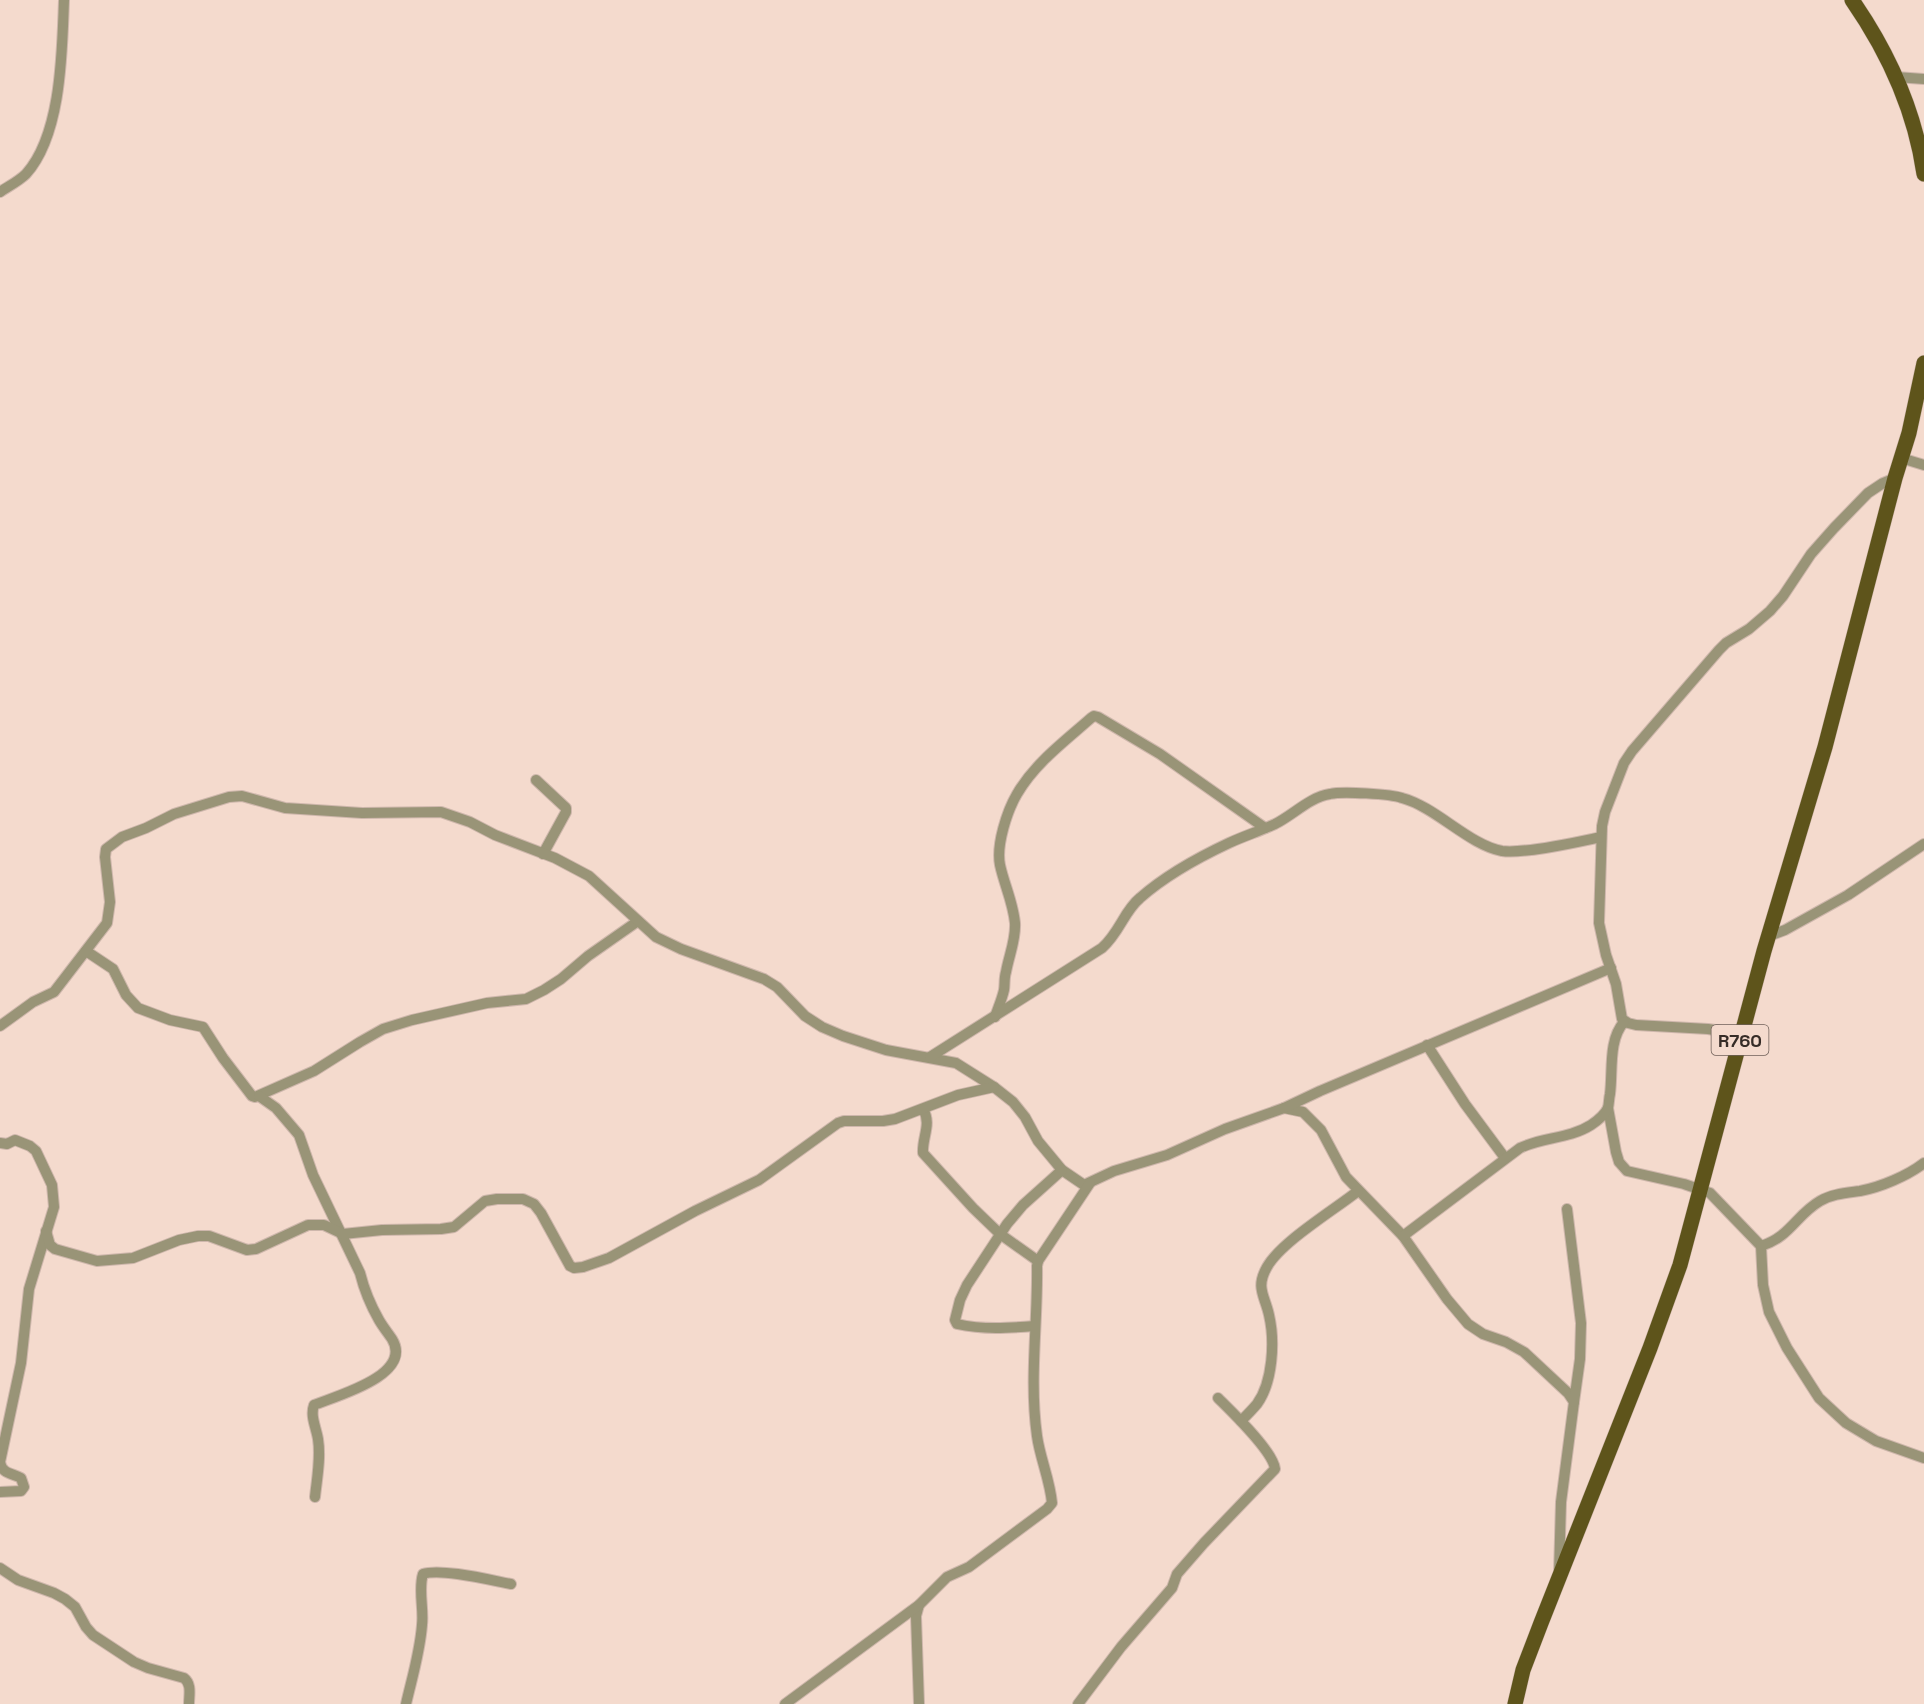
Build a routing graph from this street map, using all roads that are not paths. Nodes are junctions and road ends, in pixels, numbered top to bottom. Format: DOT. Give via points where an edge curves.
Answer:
graph roads {
  1 [pos="64,0"];
  2 [pos="1856,2"];
  3 [pos="1896,77"];
  4 [pos="1924,79"];
  5 [pos="1924,174"];
  6 [pos="0,192"];
  7 [pos="1924,363"];
  8 [pos="1901,458"];
  9 [pos="1924,465"];
  10 [pos="1895,478"];
  11 [pos="536,780"];
  12 [pos="1265,828"];
  13 [pos="1601,837"];
  14 [pos="1924,844"];
  15 [pos="543,854"];
  16 [pos="638,921"];
  17 [pos="1769,936"];
  18 [pos="86,951"];
  19 [pos="1611,969"];
  20 [pos="995,1017"];
  21 [pos="1624,1022"];
  22 [pos="0,1026"];
  23 [pos="1742,1034"];
  24 [pos="1427,1045"];
  25 [pos="930,1057"];
  26 [pos="994,1087"];
  27 [pos="259,1096"];
  28 [pos="1284,1108"];
  29 [pos="1608,1108"];
  30 [pos="923,1109"];
  31 [pos="0,1143"];
  32 [pos="1505,1158"];
  33 [pos="1924,1163"];
  34 [pos="1062,1170"];
  35 [pos="1089,1183"];
  36 [pos="1701,1188"];
  37 [pos="1358,1191"];
  38 [pos="1567,1209"];
  39 [pos="46,1231"];
  40 [pos="343,1234"];
  41 [pos="1000,1234"];
  42 [pos="1403,1236"];
  43 [pos="1761,1246"];
  44 [pos="55,1249"];
  45 [pos="38,1259"];
  46 [pos="1038,1261"];
  47 [pos="1035,1326"];
  48 [pos="1218,1398"];
  49 [pos="1574,1402"];
  50 [pos="1241,1421"];
  51 [pos="1924,1458"];
  52 [pos="0,1492"];
  53 [pos="315,1497"];
  54 [pos="0,1568"];
  55 [pos="1559,1576"];
  56 [pos="511,1584"];
  57 [pos="919,1605"];
  58 [pos="189,1704"];
  59 [pos="406,1704"];
  60 [pos="785,1704"];
  61 [pos="919,1704"];
  62 [pos="1078,1704"];
  63 [pos="1515,1704"];
  1 -- 6 [label="street" via="61,75 44,144 26,175"];
  2 -- 3 [label="main road"];
  3 -- 4 [label="street"];
  3 -- 5 [label="main road" via="1916,134"];
  7 -- 8 [label="main road, R760"];
  8 -- 9 [label="street"];
  8 -- 10 [label="main road, R760"];
  10 -- 13 [label="street" via="1860,500 1810,554 1783,596 1749,629 1719,650 1632,751 1605,812"];
  10 -- 17 [label="main road, R760" via="1825,747"];
  11 -- 15 [label="street" via="566,808"];
  12 -- 13 [label="street" via="1323,795 1337,793 1401,797 1502,851"];
  12 -- 20 [label="street" via="1174,872 1138,899 1102,948"];
  12 -- 20 [label="street" via="1160,754 1098,717 1091,718 1030,776 1007,816 999,862 1015,922 1015,940"];
  13 -- 19 [label="street" via="1599,923"];
  14 -- 17 [label="street" via="1848,895"];
  15 -- 16 [label="street" via="589,876"];
  15 -- 18 [label="street" via="441,812 362,813 285,808 242,796 229,797 158,821 106,849 110,902 107,923"];
  16 -- 25 [label="street" via="656,937 681,949 777,987 805,1016 843,1036 886,1050"];
  16 -- 27 [label="street" via="561,979 526,999 487,1003 383,1029 314,1071"];
  17 -- 23 [label="main road, R760"];
  18 -- 22 [label="street" via="54,992"];
  18 -- 27 [label="street" via="113,969 126,995 138,1008 203,1027 252,1096"];
  19 -- 21 [label="street"];
  19 -- 24 [label="street"];
  20 -- 25 [label="street"];
  21 -- 23 [label="street"];
  21 -- 29 [label="street" via="1614,1044"];
  23 -- 36 [label="main road, R760"];
  24 -- 28 [label="street"];
  24 -- 32 [label="street"];
  25 -- 26 [label="street" via="956,1063"];
  26 -- 30 [label="street" via="958,1095"];
  26 -- 34 [label="street" via="1019,1110"];
  27 -- 40 [label="street" via="276,1108 298,1135"];
  28 -- 35 [label="street"];
  28 -- 37 [label="street" via="1303,1112 1313,1120"];
  29 -- 32 [label="street" via="1582,1130 1528,1144"];
  29 -- 36 [label="street" via="1619,1162 1627,1171"];
  30 -- 40 [label="street" via="883,1121 838,1123 759,1180 583,1268 570,1266 541,1213 523,1199 485,1201 454,1227"];
  30 -- 41 [label="street" via="928,1123 923,1153"];
  31 -- 39 [label="street" via="15,1140 33,1148 38,1155 55,1199"];
  32 -- 42 [label="street"];
  33 -- 43 [label="street" via="1872,1188 1825,1198 1784,1235"];
  34 -- 35 [label="street" via="1079,1183"];
  34 -- 41 [label="street" via="1023,1205"];
  35 -- 46 [label="street"];
  36 -- 43 [label="street" via="1716,1198"];
  36 -- 55 [label="main road, R760" via="1680,1265 1654,1337"];
  37 -- 42 [label="street"];
  37 -- 50 [label="street" via="1299,1235 1267,1266 1261,1295 1270,1321 1269,1368 1258,1403"];
  38 -- 49 [label="street" via="1581,1323 1581,1359"];
  39 -- 44 [label="street"];
  39 -- 45 [label="street"];
  40 -- 44 [label="street" via="324,1225 308,1225 247,1250 209,1236 198,1236 133,1258 97,1261"];
  40 -- 53 [label="street" via="378,1320 396,1349 392,1366 377,1378 314,1405 319,1461"];
  41 -- 46 [label="street"];
  41 -- 47 [label="street" via="967,1285 955,1322 977,1327"];
  42 -- 49 [label="street" via="1468,1324 1524,1352"];
  43 -- 51 [label="street" via="1769,1312 1819,1398 1840,1419 1876,1441"];
  44 -- 45 [label="street"];
  45 -- 52 [label="street" via="29,1289 21,1363 0,1462 5,1472 21,1478 24,1487 21,1491"];
  46 -- 47 [label="street"];
  47 -- 57 [label="street" via="1037,1437 1052,1503 969,1567 947,1577"];
  48 -- 50 [label="street"];
  49 -- 55 [label="street" via="1561,1502"];
  50 -- 62 [label="street" via="1273,1461 1273,1473 1177,1574 1172,1588"];
  54 -- 58 [label="street" via="18,1580 65,1599 93,1635 134,1662 187,1680"];
  55 -- 63 [label="main road, R760" via="1523,1670"];
  56 -- 59 [label="street" via="444,1573 423,1574 422,1626"];
  57 -- 60 [label="street"];
  57 -- 61 [label="street"];
}
